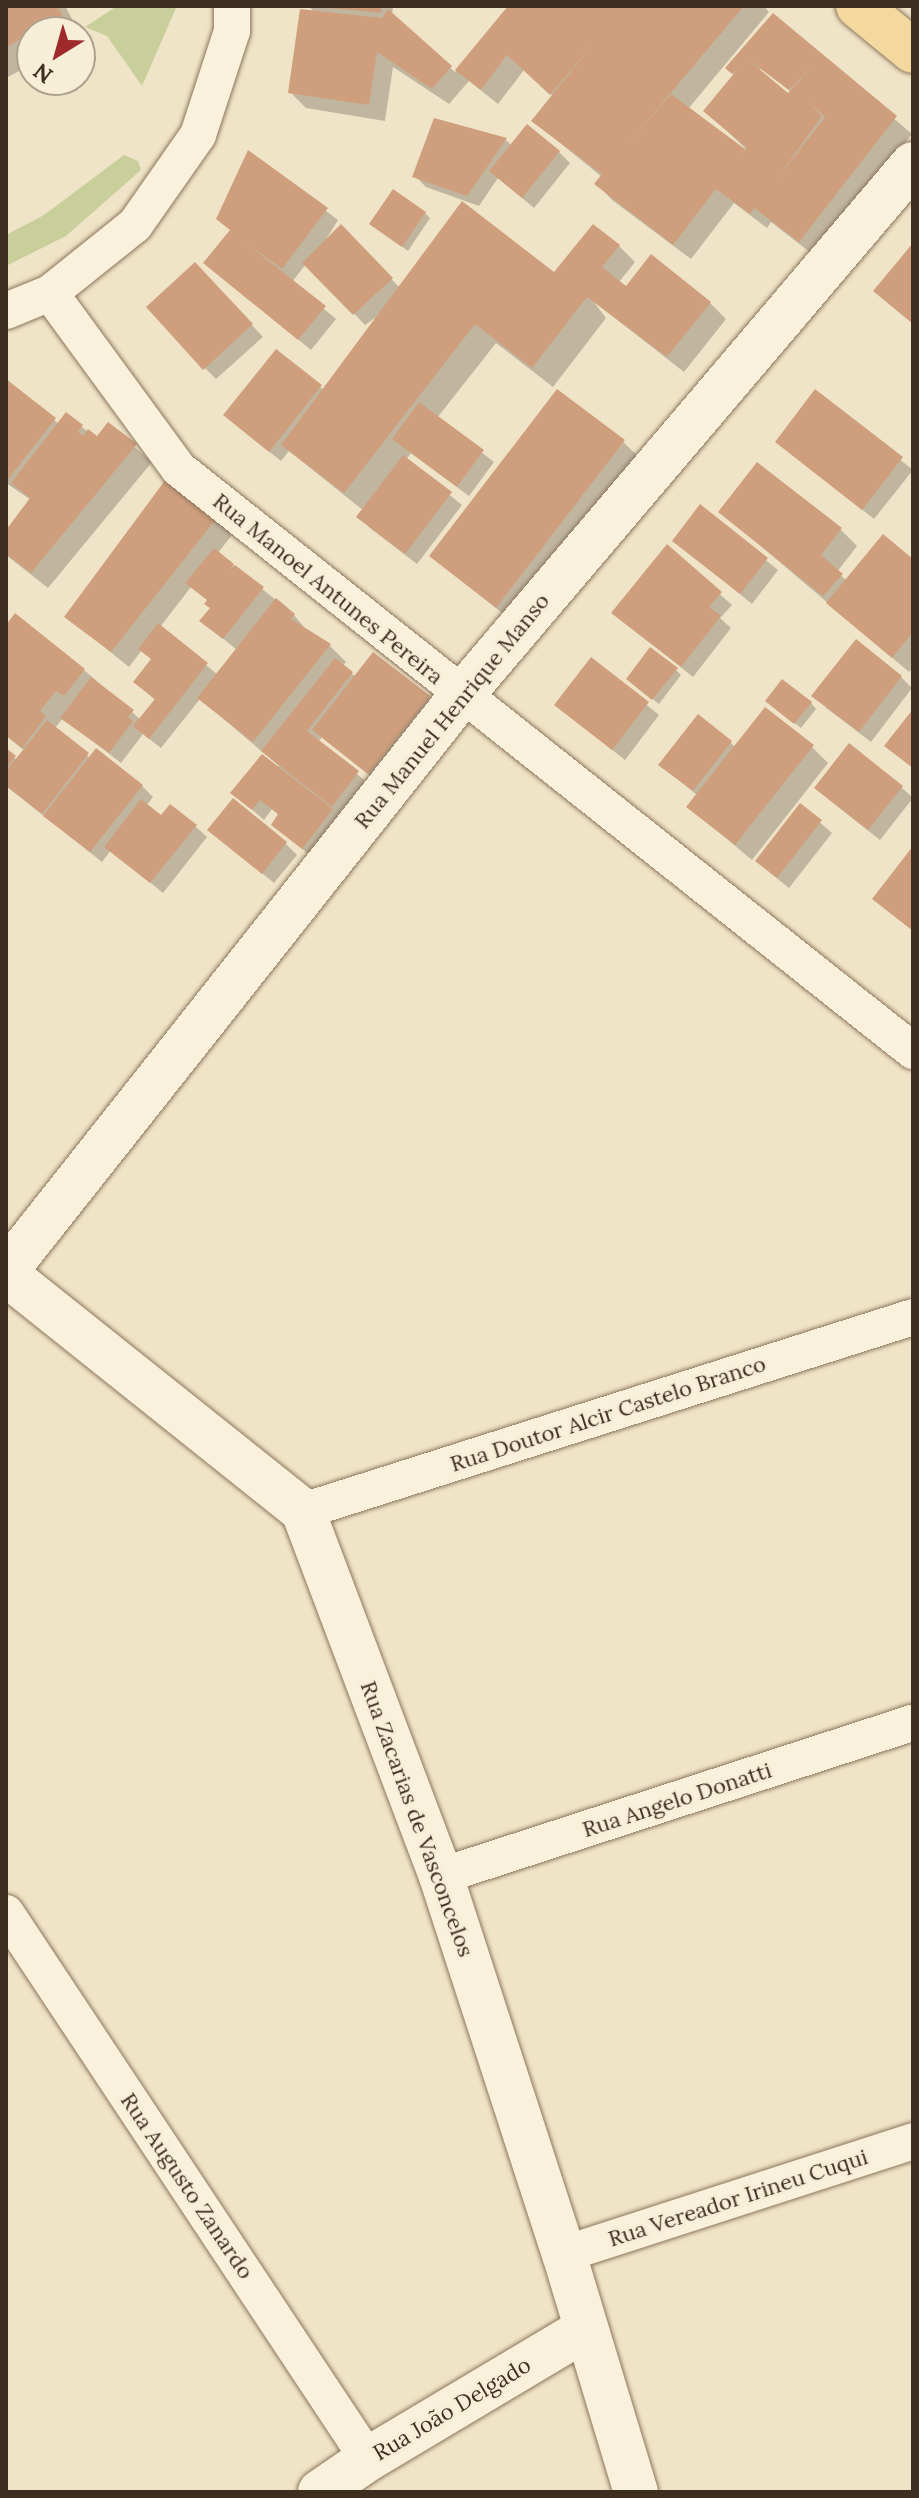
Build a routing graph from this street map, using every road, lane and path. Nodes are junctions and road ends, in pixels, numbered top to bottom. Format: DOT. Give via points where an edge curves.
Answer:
graph roads {
  1 [pos="232,6"];
  2 [pos="858,6"];
  3 [pos="913,51"];
  4 [pos="913,164"];
  5 [pos="50,293"];
  6 [pos="6,311"];
  7 [pos="461,696"];
  8 [pos="913,1051"];
  9 [pos="6,1272"];
  10 [pos="913,1317"];
  11 [pos="303,1511"];
  12 [pos="913,1723"];
  13 [pos="441,1876"];
  14 [pos="6,1913"];
  15 [pos="913,2141"];
  16 [pos="564,2254"];
  17 [pos="586,2329"];
  18 [pos="368,2459"];
  19 [pos="320,2492"];
  20 [pos="636,2492"];
  1 -- 5 [label="street" via="232,31 198,135 135,225"];
  2 -- 3 [label="main road"];
  4 -- 7 [label="street, Rua Manuel Henrique Manso"];
  5 -- 6 [label="street"];
  5 -- 7 [label="street, Rua Manoel Antunes Pereira" via="179,469"];
  7 -- 8 [label="street, Rua Manoel Antunes Pereira"];
  7 -- 9 [label="street, Rua Manuel Henrique Manso"];
  9 -- 11 [label="street"];
  10 -- 11 [label="street, Rua Doutor Alcir Castelo Branco"];
  11 -- 13 [label="street, Rua Zacarias de Vasconcelos"];
  12 -- 13 [label="street, Rua Angelo Donatti"];
  13 -- 16 [label="street, Rua Zacarias de Vasconcelos"];
  14 -- 18 [label="street, Rua Augusto Zanardo"];
  15 -- 16 [label="street, Rua Vereador Irineu Cuqui"];
  16 -- 17 [label="street, Rua Zacarias de Vasconcelos"];
  17 -- 18 [label="street, Rua João Delgado"];
  17 -- 20 [label="street, Rua Zacarias de Vasconcelos"];
  18 -- 19 [label="street, Rua João Delgado"];
}
